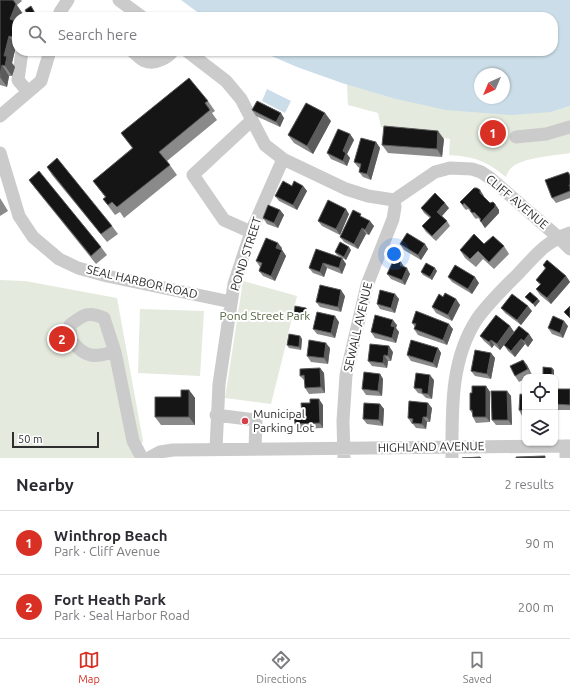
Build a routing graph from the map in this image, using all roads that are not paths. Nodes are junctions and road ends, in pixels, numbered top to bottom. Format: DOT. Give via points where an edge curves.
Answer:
graph roads {
  1 [pos="68,0"];
  2 [pos="120,0"];
  3 [pos="60,12"];
  4 [pos="136,12"];
  5 [pos="21,56"];
  6 [pos="48,56"];
  7 [pos="138,56"];
  8 [pos="168,56"];
  9 [pos="194,56"];
  10 [pos="28,92"];
  11 [pos="0,116"];
  12 [pos="251,121"];
  13 [pos="570,127"];
  14 [pos="516,138"];
  15 [pos="0,153"];
  16 [pos="283,159"];
  17 [pos="394,200"];
  18 [pos="251,232"];
  19 [pos="564,235"];
  20 [pos="570,249"];
  21 [pos="231,302"];
  22 [pos="115,352"];
  23 [pos="216,415"];
  24 [pos="216,449"];
  25 [pos="256,449"];
  26 [pos="568,450"];
  27 [pos="452,452"];
  28 [pos="344,453"];
  29 [pos="142,458"];
  30 [pos="149,458"];
  1 -- 3 [label="street"];
  2 -- 4 [label="street"];
  5 -- 10 [label="street" via="18,80"];
  6 -- 10 [label="street" via="41,81"];
  7 -- 8 [label="street" via="145,61 158,62"];
  9 -- 12 [label="street" via="226,81 241,99"];
  10 -- 11 [label="street"];
  12 -- 16 [label="street" via="265,145"];
  12 -- 18 [label="street" via="193,175 224,220"];
  13 -- 14 [label="street" via="546,134"];
  15 -- 21 [label="street, SEAL HARBOR ROAD" via="19,216 33,238 59,259 78,268 107,276"];
  16 -- 17 [label="street" via="346,189"];
  16 -- 18 [label="street, POND STREET"];
  17 -- 19 [label="street, CLIFF AVENUE" via="435,172 450,168 472,169 490,178"];
  17 -- 28 [label="street, SEWALL AVENUE" via="393,219 367,285 346,375"];
  18 -- 21 [label="street, POND STREET" via="238,270"];
  19 -- 20 [label="street, CLIFF AVENUE"];
  19 -- 27 [label="street" via="540,250 481,314 470,332 455,377"];
  21 -- 23 [label="street, POND STREET"];
  22 -- 29 [label="street" via="133,442"];
  23 -- 24 [label="street, POND STREET"];
  23 -- 25 [label="street" via="256,420"];
  24 -- 25 [label="street, HIGHLAND AVENUE"];
  24 -- 30 [label="street, HIGHLAND AVENUE" via="169,450"];
  25 -- 28 [label="street, HIGHLAND AVENUE"];
  26 -- 27 [label="street, HIGHLAND AVENUE"];
  27 -- 28 [label="street, HIGHLAND AVENUE"];
}
